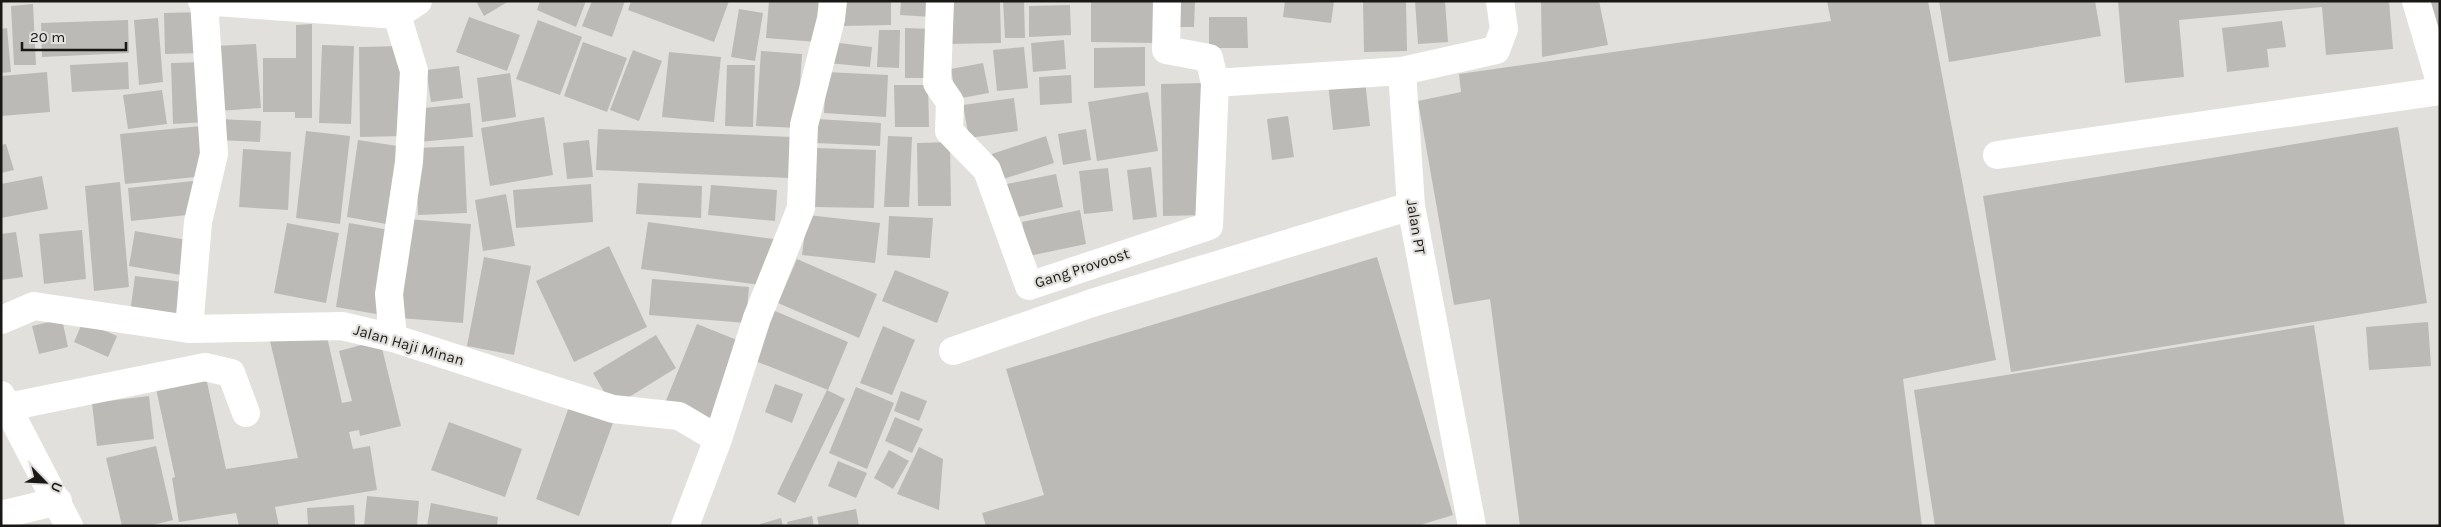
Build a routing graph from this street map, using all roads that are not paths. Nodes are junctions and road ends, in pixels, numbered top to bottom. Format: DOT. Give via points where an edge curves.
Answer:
graph roads {
  1 [pos="203,1"];
  2 [pos="833,1"];
  3 [pos="940,1"];
  4 [pos="1167,1"];
  5 [pos="1500,1"];
  6 [pos="2416,1"];
  7 [pos="407,8"];
  8 [pos="2438,68"];
  9 [pos="1402,70"];
  10 [pos="1215,83"];
  11 [pos="2440,91"];
  12 [pos="1997,155"];
  13 [pos="1411,206"];
  14 [pos="1,320"];
  15 [pos="189,329"];
  16 [pos="393,338"];
  17 [pos="953,351"];
  18 [pos="5,401"];
  19 [pos="246,413"];
  20 [pos="718,439"];
  21 [pos="58,501"];
  22 [pos="1,515"];
  23 [pos="69,526"];
  24 [pos="685,526"];
  25 [pos="1472,526"];
  1 -- 7 [label="street"];
  1 -- 15 [label="street" via="214,154 198,222"];
  2 -- 20 [label="street" via="804,125 801,208 757,318"];
  3 -- 10 [label="street, Gang Provoost" via="937,83 950,102 949,131 987,170 1029,286 1209,226"];
  4 -- 10 [label="street, Gang Provoost" via="1166,50 1209,58"];
  5 -- 9 [label="street" via="1504,29 1496,50"];
  6 -- 8 [label="street"];
  7 -- 16 [label="street" via="414,71 409,162 389,294"];
  9 -- 10 [label="street"];
  9 -- 13 [label="street, Jalan PT"];
  11 -- 12 [label="street"];
  13 -- 17 [label="street" via="1092,303"];
  13 -- 25 [label="street, Jalan PT"];
  14 -- 15 [label="street, Jalan Haji Minan" via="34,306"];
  15 -- 16 [label="street, Jalan Haji Minan" via="342,326"];
  16 -- 20 [label="street, Jalan Haji Minan" via="613,409 679,416"];
  18 -- 19 [label="street" via="205,367 230,373"];
  18 -- 21 [label="street"];
  20 -- 24 [label="street"];
  21 -- 22 [label="street"];
  21 -- 23 [label="street"];
}
